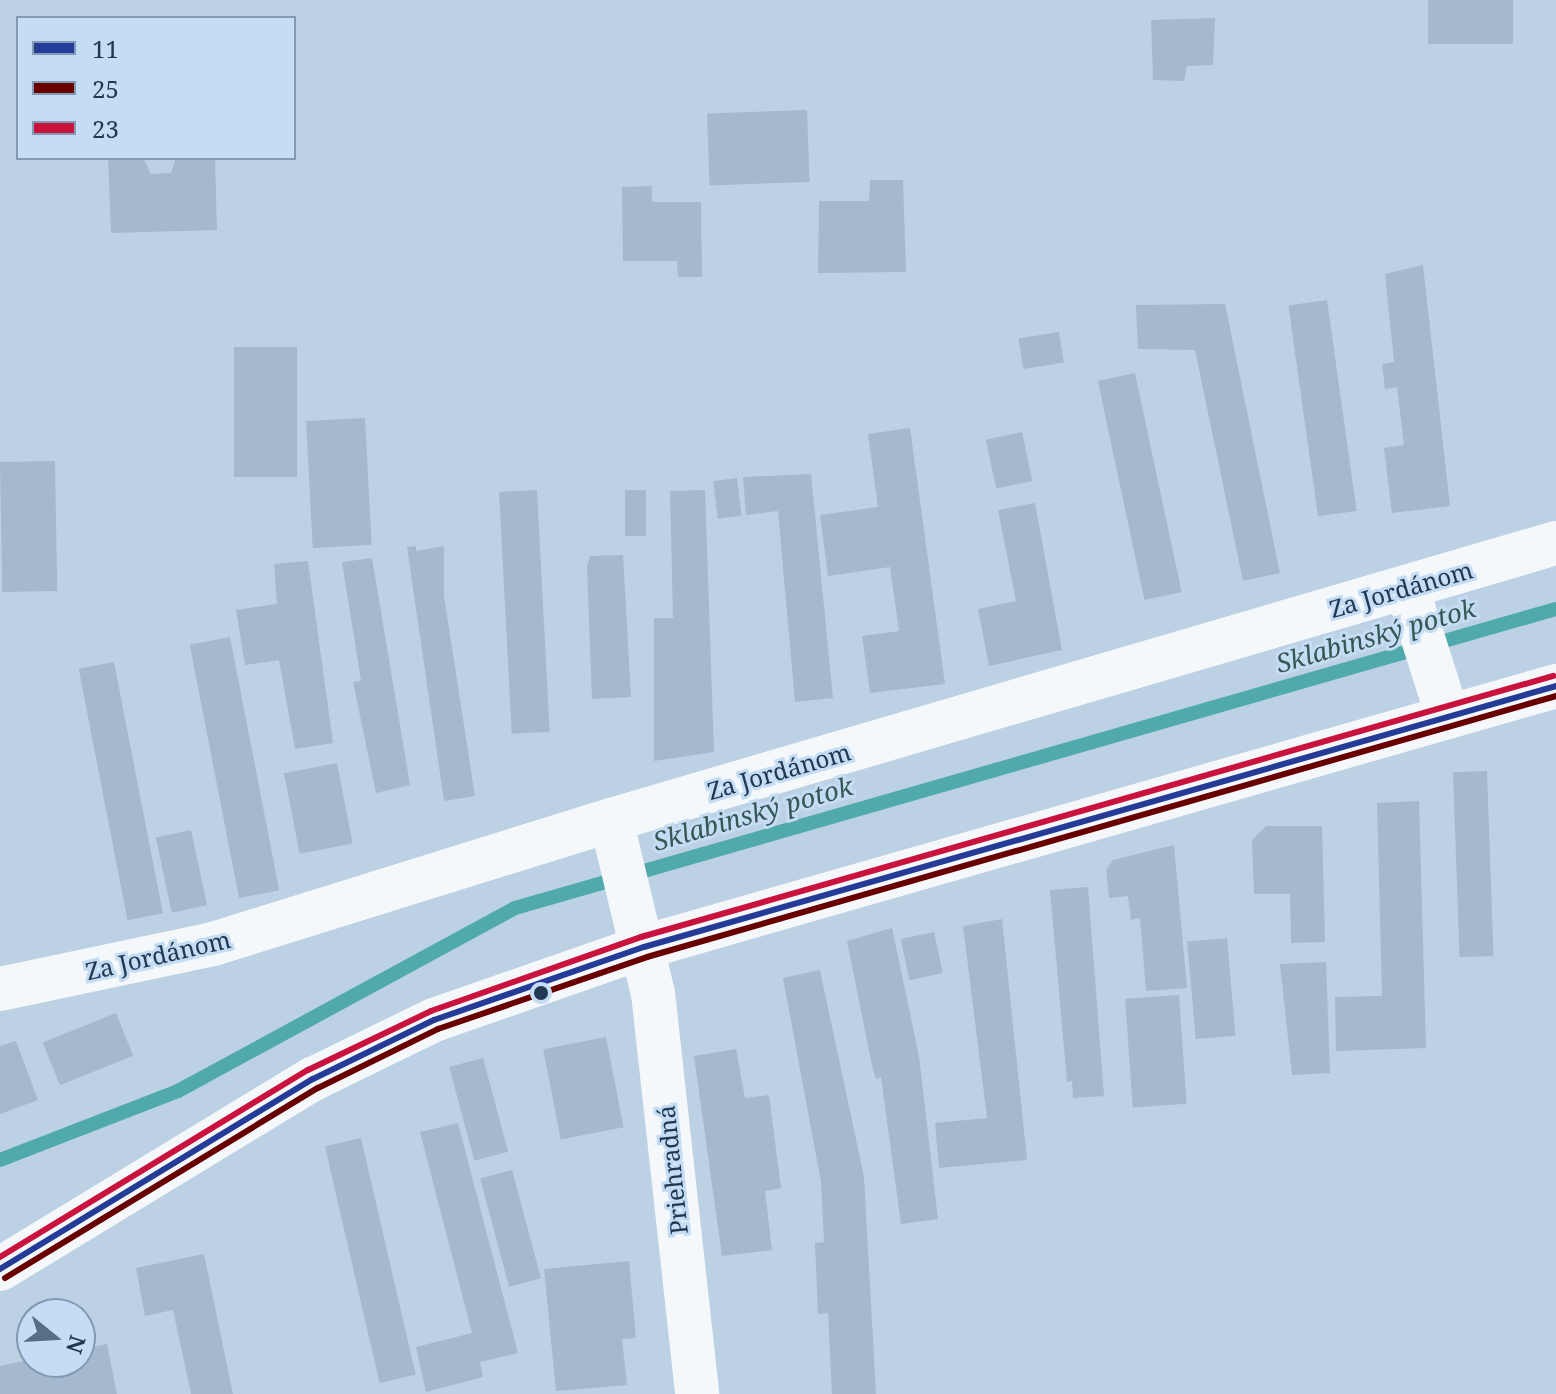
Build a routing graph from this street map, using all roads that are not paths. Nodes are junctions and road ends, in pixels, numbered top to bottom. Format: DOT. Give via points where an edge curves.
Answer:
graph roads {
  1 [pos="1556,543"];
  2 [pos="1407,588"];
  3 [pos="1556,686"];
  4 [pos="1448,717"];
  5 [pos="611,820"];
  6 [pos="639,927"];
  7 [pos="0,989"];
  8 [pos="0,1269"];
  9 [pos="697,1394"];
  1 -- 2 [label="street, Za Jordánom"];
  2 -- 4 [label="street"];
  2 -- 5 [label="street, Za Jordánom"];
  3 -- 4 [label="street"];
  4 -- 6 [label="street"];
  5 -- 6 [label="street, Priehradná"];
  5 -- 7 [label="street, Za Jordánom" via="213,944"];
  6 -- 8 [label="street" via="313,1079"];
  6 -- 9 [label="street, Priehradná"];
}
